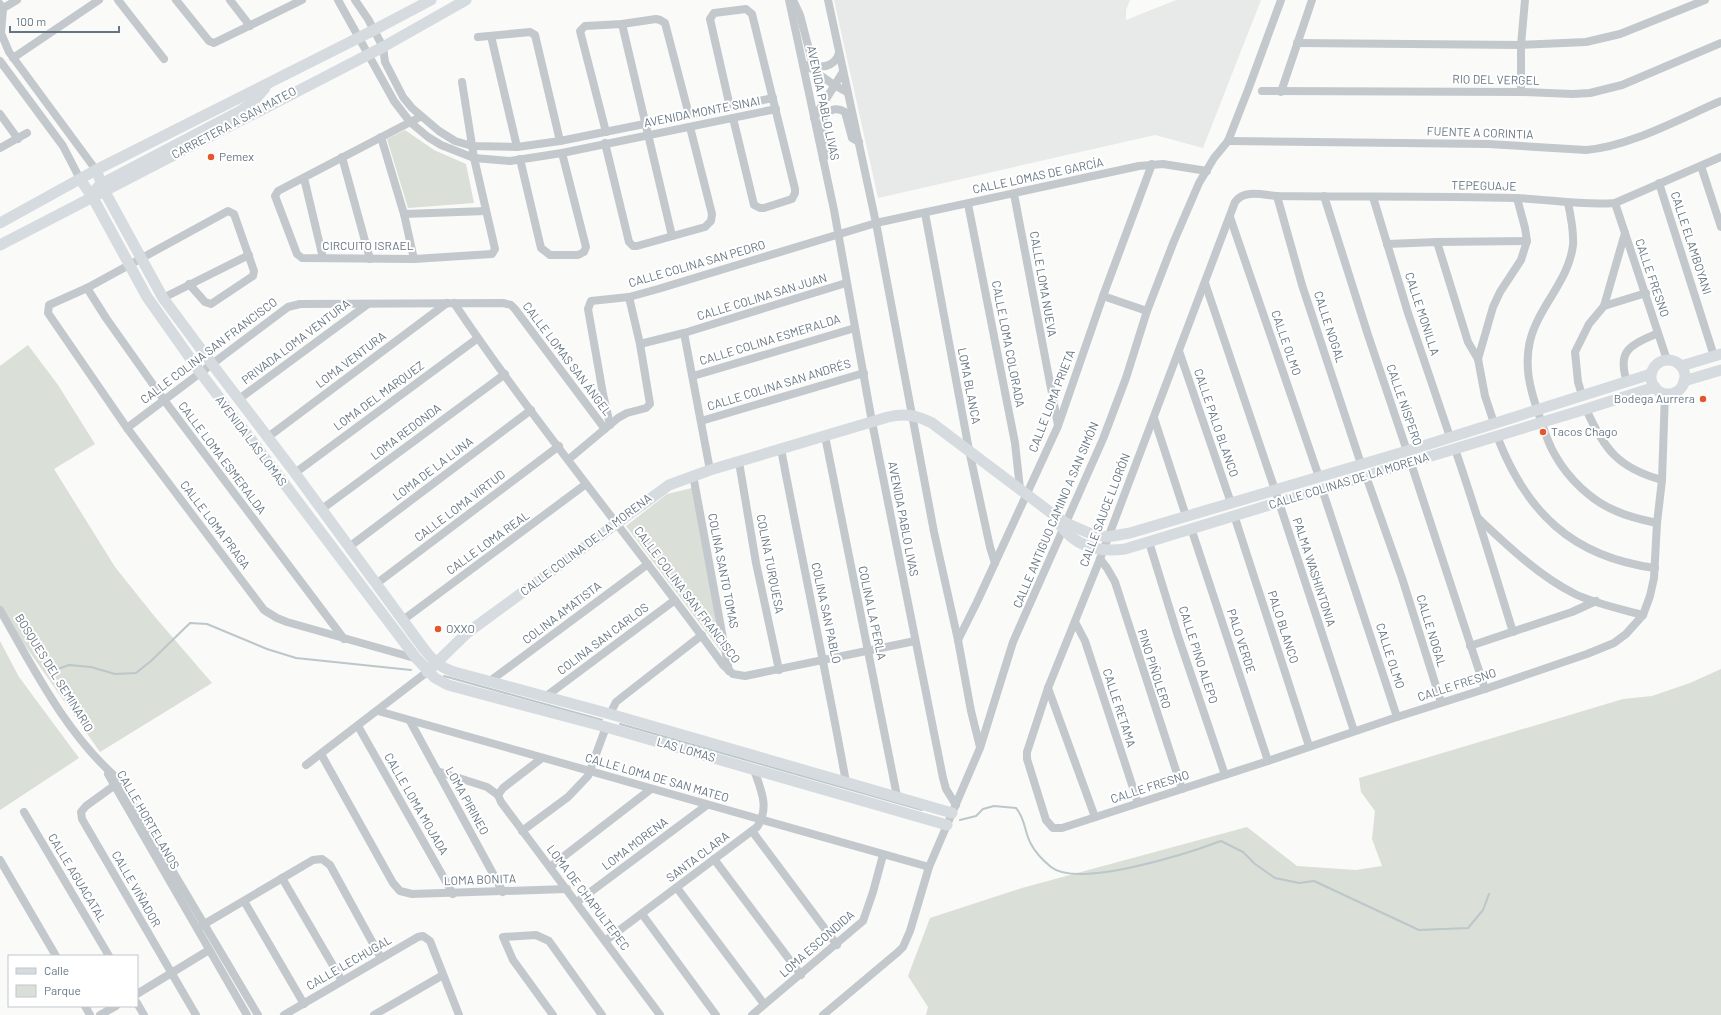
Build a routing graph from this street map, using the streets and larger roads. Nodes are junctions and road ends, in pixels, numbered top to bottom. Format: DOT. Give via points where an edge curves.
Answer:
graph roads {
  1 [pos="17,0"];
  2 [pos="99,0"];
  3 [pos="118,0"];
  4 [pos="176,0"];
  5 [pos="230,0"];
  6 [pos="302,0"];
  7 [pos="338,0"];
  8 [pos="355,0"];
  9 [pos="431,0"];
  10 [pos="466,0"];
  11 [pos="790,0"];
  12 [pos="793,0"];
  13 [pos="828,0"];
  14 [pos="1280,0"];
  15 [pos="1312,0"];
  16 [pos="1525,0"];
  17 [pos="1705,0"];
  18 [pos="287,3"];
  19 [pos="1,8"];
  20 [pos="622,24"];
  21 [pos="250,26"];
  22 [pos="374,30"];
  23 [pos="491,36"];
  24 [pos="359,37"];
  25 [pos="478,37"];
  26 [pos="1297,43"];
  27 [pos="1721,43"];
  28 [pos="1521,44"];
  29 [pos="383,47"];
  30 [pos="368,53"];
  31 [pos="839,54"];
  32 [pos="11,55"];
  33 [pos="164,59"];
  34 [pos="0,61"];
  35 [pos="802,62"];
  36 [pos="843,72"];
  37 [pos="462,82"];
  38 [pos="269,83"];
  39 [pos="834,85"];
  40 [pos="1262,91"];
  41 [pos="848,92"];
  42 [pos="1281,92"];
  43 [pos="1521,92"];
  44 [pos="773,98"];
  45 [pos="1721,101"];
  46 [pos="730,107"];
  47 [pos="776,109"];
  48 [pos="0,114"];
  49 [pos="689,115"];
  50 [pos="420,116"];
  51 [pos="733,118"];
  52 [pos="814,118"];
  53 [pos="410,122"];
  54 [pos="645,123"];
  55 [pos="690,127"];
  56 [pos="606,132"];
  57 [pos="27,133"];
  58 [pos="648,135"];
  59 [pos="381,137"];
  60 [pos="74,138"];
  61 [pos="18,139"];
  62 [pos="560,141"];
  63 [pos="1228,141"];
  64 [pos="858,142"];
  65 [pos="605,143"];
  66 [pos="63,146"];
  67 [pos="472,146"];
  68 [pos="517,147"];
  69 [pos="0,148"];
  70 [pos="562,153"];
  71 [pos="342,157"];
  72 [pos="1721,157"];
  73 [pos="474,158"];
  74 [pos="520,159"];
  75 [pos="823,159"];
  76 [pos="1152,164"];
  77 [pos="1701,166"];
  78 [pos="96,170"];
  79 [pos="1206,170"];
  80 [pos="304,178"];
  81 [pos="80,179"];
  82 [pos="1659,183"];
  83 [pos="103,188"];
  84 [pos="1014,194"];
  85 [pos="1277,196"];
  86 [pos="1324,196"];
  87 [pos="1373,197"];
  88 [pos="93,198"];
  89 [pos="1238,198"];
  90 [pos="1517,198"];
  91 [pos="1568,203"];
  92 [pos="1615,203"];
  93 [pos="968,204"];
  94 [pos="486,211"];
  95 [pos="925,213"];
  96 [pos="404,214"];
  97 [pos="1230,217"];
  98 [pos="0,222"];
  99 [pos="876,223"];
  100 [pos="1721,227"];
  101 [pos="1625,233"];
  102 [pos="838,234"];
  103 [pos="672,236"];
  104 [pos="1527,241"];
  105 [pos="1436,242"];
  106 [pos="1387,244"];
  107 [pos="0,245"];
  108 [pos="249,255"];
  109 [pos="141,258"];
  110 [pos="323,258"];
  111 [pos="370,258"];
  112 [pos="414,259"];
  113 [pos="129,264"];
  114 [pos="846,283"];
  115 [pos="189,284"];
  116 [pos="1205,284"];
  117 [pos="87,288"];
  118 [pos="1646,293"];
  119 [pos="1103,296"];
  120 [pos="629,297"];
  121 [pos="164,298"];
  122 [pos="451,303"];
  123 [pos="368,304"];
  124 [pos="508,304"];
  125 [pos="1604,306"];
  126 [pos="1147,311"];
  127 [pos="855,328"];
  128 [pos="684,333"];
  129 [pos="1658,333"];
  130 [pos="478,338"];
  131 [pos="640,344"];
  132 [pos="1179,351"];
  133 [pos="1718,355"];
  134 [pos="1478,359"];
  135 [pos="1667,360"];
  136 [pos="212,364"];
  137 [pos="1681,366"];
  138 [pos="1721,370"];
  139 [pos="200,372"];
  140 [pos="864,372"];
  141 [pos="505,374"];
  142 [pos="1651,374"];
  143 [pos="692,376"];
  144 [pos="1684,380"];
  145 [pos="1627,382"];
  146 [pos="1654,387"];
  147 [pos="1665,394"];
  148 [pos="1582,395"];
  149 [pos="240,399"];
  150 [pos="164,400"];
  151 [pos="1586,409"];
  152 [pos="531,410"];
  153 [pos="1537,410"];
  154 [pos="913,414"];
  155 [pos="1154,418"];
  156 [pos="701,421"];
  157 [pos="872,422"];
  158 [pos="1542,422"];
  159 [pos="1494,423"];
  160 [pos="1058,426"];
  161 [pos="608,427"];
  162 [pos="127,428"];
  163 [pos="825,436"];
  164 [pos="1497,436"];
  165 [pos="268,437"];
  166 [pos="1450,437"];
  167 [pos="558,446"];
  168 [pos="781,449"];
  169 [pos="1455,449"];
  170 [pos="969,450"];
  171 [pos="1407,451"];
  172 [pos="568,459"];
  173 [pos="739,462"];
  174 [pos="1411,463"];
  175 [pos="1361,464"];
  176 [pos="710,470"];
  177 [pos="295,472"];
  178 [pos="693,475"];
  179 [pos="1366,476"];
  180 [pos="1319,477"];
  181 [pos="1662,480"];
  182 [pos="586,484"];
  183 [pos="1322,489"];
  184 [pos="1275,490"];
  185 [pos="1024,492"];
  186 [pos="1279,502"];
  187 [pos="1231,503"];
  188 [pos="322,509"];
  189 [pos="1234,515"];
  190 [pos="1186,516"];
  191 [pos="1478,518"];
  192 [pos="616,523"];
  193 [pos="1657,523"];
  194 [pos="1065,526"];
  195 [pos="1191,528"];
  196 [pos="1107,537"];
  197 [pos="1149,542"];
  198 [pos="349,547"];
  199 [pos="1102,555"];
  200 [pos="995,563"];
  201 [pos="648,564"];
  202 [pos="1655,568"];
  203 [pos="376,584"];
  204 [pos="675,600"];
  205 [pos="1596,602"];
  206 [pos="0,610"];
  207 [pos="1643,615"];
  208 [pos="403,620"];
  209 [pos="1075,622"];
  210 [pos="1513,632"];
  211 [pos="702,635"];
  212 [pos="344,639"];
  213 [pos="958,640"];
  214 [pos="915,641"];
  215 [pos="1470,646"];
  216 [pos="868,652"];
  217 [pos="416,658"];
  218 [pos="824,661"];
  219 [pos="436,664"];
  220 [pos="779,670"];
  221 [pos="729,671"];
  222 [pos="427,672"];
  223 [pos="490,681"];
  224 [pos="1048,688"];
  225 [pos="1485,689"];
  226 [pos="545,697"];
  227 [pos="1441,702"];
  228 [pos="378,711"];
  229 [pos="610,714"];
  230 [pos="1397,717"];
  231 [pos="410,720"];
  232 [pos="358,726"];
  233 [pos="606,727"];
  234 [pos="1354,731"];
  235 [pos="1309,746"];
  236 [pos="980,748"];
  237 [pos="321,754"];
  238 [pos="542,758"];
  239 [pos="1268,761"];
  240 [pos="306,765"];
  241 [pos="104,766"];
  242 [pos="754,770"];
  243 [pos="437,771"];
  244 [pos="591,771"];
  245 [pos="1225,775"];
  246 [pos="846,782"];
  247 [pos="115,785"];
  248 [pos="651,789"];
  249 [pos="1182,789"];
  250 [pos="498,795"];
  251 [pos="897,796"];
  252 [pos="1138,803"];
  253 [pos="707,805"];
  254 [pos="954,809"];
  255 [pos="24,812"];
  256 [pos="1095,817"];
  257 [pos="762,820"];
  258 [pos="947,825"];
  259 [pos="1056,829"];
  260 [pos="522,831"];
  261 [pos="752,832"];
  262 [pos="883,855"];
  263 [pos="0,860"];
  264 [pos="714,860"];
  265 [pos="550,867"];
  266 [pos="929,867"];
  267 [pos="282,878"];
  268 [pos="677,888"];
  269 [pos="567,889"];
  270 [pos="503,892"];
  271 [pos="453,894"];
  272 [pos="244,901"];
  273 [pos="577,902"];
  274 [pos="642,914"];
  275 [pos="200,926"];
  276 [pos="606,941"];
  277 [pos="837,945"];
  278 [pos="209,950"];
  279 [pos="55,955"];
  280 [pos="108,955"];
  281 [pos="381,958"];
  282 [pos="172,973"];
  283 [pos="443,975"];
  284 [pos="801,975"];
  285 [pos="342,981"];
  286 [pos="138,993"];
  287 [pos="304,1004"];
  288 [pos="764,1004"];
  289 [pos="138,1005"];
  290 [pos="114,1007"];
  291 [pos="100,1015"];
  292 [pos="144,1015"];
  293 [pos="196,1015"];
  294 [pos="247,1015"];
  295 [pos="258,1015"];
  296 [pos="284,1015"];
  297 [pos="374,1015"];
  298 [pos="459,1015"];
  299 [pos="553,1015"];
  300 [pos="602,1015"];
  301 [pos="660,1015"];
  302 [pos="716,1015"];
  303 [pos="752,1015"];
  304 [pos="824,1015"];
  1 -- 19 [label="street"];
  2 -- 32 [label="street"];
  3 -- 33 [label="street"];
  4 -- 21 [label="street" via="209,41 214,43"];
  5 -- 21 [label="street"];
  6 -- 18 [label="street"];
  7 -- 24 [label="street, AVENIDA MONTE SINAI"];
  8 -- 22 [label="street, AVENIDA MONTE SINAI"];
  9 -- 22 [label="street, CARRETERA A SAN MATEO"];
  10 -- 29 [label="street, CARRETERA A SAN MATEO"];
  11 -- 35 [label="street, AVENIDA PABLO LIVAS"];
  12 -- 31 [label="street" via="800,15 812,61 816,66 834,62"];
  13 -- 31 [label="street"];
  14 -- 63 [label="street, CALLE ANTIGUO CAMINO A SAN SIMÓN"];
  15 -- 26 [label="street"];
  16 -- 28 [label="street"];
  17 -- 28 [label="street" via="1620,34 1586,42"];
  18 -- 21 [label="street"];
  19 -- 32 [label="street" via="1,33"];
  20 -- 49 [label="street" via="656,19 664,23"];
  20 -- 54 [label="street"];
  20 -- 56 [label="street" via="585,26 580,31"];
  22 -- 24 [label="street, CARRETERA A SAN MATEO"];
  22 -- 29 [label="street, AVENIDA MONTE SINAI"];
  23 -- 25 [label="street"];
  23 -- 62 [label="street" via="530,32 535,35"];
  23 -- 68 [label="street"];
  24 -- 30 [label="street, AVENIDA MONTE SINAI"];
  24 -- 38 [label="street, CARRETERA A SAN MATEO"];
  26 -- 28 [label="street"];
  26 -- 42 [label="street"];
  27 -- 43 [label="street, RIO DEL VERGEL" via="1636,80 1606,90 1573,94"];
  28 -- 43 [label="street"];
  29 -- 30 [label="street, CARRETERA A SAN MATEO"];
  29 -- 50 [label="street, AVENIDA MONTE SINAI" via="385,62 403,97"];
  30 -- 53 [label="street, AVENIDA MONTE SINAI" via="394,101"];
  30 -- 83 [label="street, CARRETERA A SAN MATEO"];
  31 -- 36 [label="street"];
  32 -- 34 [label="street"];
  32 -- 60 [label="street"];
  34 -- 66 [label="street"];
  35 -- 39 [label="street"];
  35 -- 52 [label="street, AVENIDA PABLO LIVAS"];
  36 -- 39 [label="street"];
  36 -- 41 [label="street"];
  37 -- 67 [label="street, CIRCUITO ISRAEL"];
  38 -- 78 [label="street, CARRETERA A SAN MATEO"];
  38 -- 83 [label="street" via="253,102 240,111"];
  39 -- 41 [label="street"];
  39 -- 52 [label="street"];
  40 -- 42 [label="street, RIO DEL VERGEL"];
  41 -- 64 [label="street"];
  42 -- 43 [label="street, RIO DEL VERGEL"];
  44 -- 46 [label="street, AVENIDA MONTE SINAI"];
  44 -- 46 [label="street" via="751,12 742,9 714,13 710,19"];
  44 -- 47 [label="street, AVENIDA MONTE SINAI"];
  45 -- 63 [label="street, FUENTE A CORINTIA" via="1624,142 1586,150 1488,144"];
  46 -- 49 [label="street, AVENIDA MONTE SINAI"];
  47 -- 51 [label="street, AVENIDA MONTE SINAI"];
  47 -- 51 [label="street" via="795,193 789,201 764,208 757,207 752,200"];
  48 -- 61 [label="street"];
  49 -- 54 [label="street, AVENIDA MONTE SINAI"];
  50 -- 53 [label="street, CIRCUITO ISRAEL"];
  50 -- 67 [label="street, AVENIDA MONTE SINAI" via="455,141"];
  51 -- 55 [label="street, AVENIDA MONTE SINAI"];
  52 -- 75 [label="street, AVENIDA PABLO LIVAS"];
  53 -- 59 [label="street, CIRCUITO ISRAEL"];
  53 -- 73 [label="street, AVENIDA MONTE SINAI" via="441,145"];
  54 -- 56 [label="street, AVENIDA MONTE SINAI"];
  54 -- 58 [label="street"];
  55 -- 58 [label="street, AVENIDA MONTE SINAI"];
  55 -- 103 [label="street" via="712,218 705,227"];
  56 -- 62 [label="street, AVENIDA MONTE SINAI"];
  57 -- 61 [label="street"];
  58 -- 65 [label="street, AVENIDA MONTE SINAI"];
  58 -- 103 [label="street"];
  59 -- 71 [label="street, CIRCUITO ISRAEL"];
  59 -- 96 [label="street"];
  60 -- 66 [label="street"];
  60 -- 78 [label="street"];
  61 -- 69 [label="street"];
  62 -- 68 [label="street, AVENIDA MONTE SINAI"];
  63 -- 79 [label="street, CALLE ANTIGUO CAMINO A SAN SIMÓN"];
  64 -- 75 [label="street" via="852,138 845,112 837,109 830,111 825,114 822,124 828,152"];
  64 -- 99 [label="street"];
  65 -- 70 [label="street, AVENIDA MONTE SINAI"];
  65 -- 103 [label="street" via="630,245 637,246"];
  66 -- 81 [label="street"];
  67 -- 68 [label="street, AVENIDA MONTE SINAI"];
  67 -- 73 [label="street, CIRCUITO ISRAEL"];
  70 -- 74 [label="street, AVENIDA MONTE SINAI"];
  70 -- 74 [label="street" via="586,247 584,252 578,255 550,255 541,248"];
  71 -- 80 [label="street, CIRCUITO ISRAEL"];
  71 -- 111 [label="street"];
  72 -- 77 [label="street, TEPEGUAJE"];
  73 -- 74 [label="street, AVENIDA MONTE SINAI" via="496,161"];
  73 -- 94 [label="street, CIRCUITO ISRAEL"];
  75 -- 102 [label="street, AVENIDA PABLO LIVAS"];
  76 -- 79 [label="street, CALLE LOMAS DE GARCÍA"];
  76 -- 84 [label="street, CALLE LOMAS DE GARCÍA"];
  76 -- 119 [label="street, CALLE LOMA PRIETA"];
  77 -- 82 [label="street, TEPEGUAJE"];
  77 -- 100 [label="street"];
  78 -- 81 [label="street, CARRETERA A SAN MATEO"];
  78 -- 83 [label="street, AVENIDA LAS LOMAS"];
  79 -- 126 [label="street, CALLE ANTIGUO CAMINO A SAN SIMÓN" via="1190,202"];
  80 -- 110 [label="street"];
  80 -- 110 [label="street, CIRCUITO ISRAEL" via="278,191 275,196 297,254 302,258"];
  81 -- 88 [label="street, AVENIDA LAS LOMAS"];
  81 -- 98 [label="street, CARRETERA A SAN MATEO"];
  82 -- 92 [label="street, TEPEGUAJE"];
  82 -- 133 [label="street, CALLE ELAMBOYANI"];
  83 -- 88 [label="street, CARRETERA A SAN MATEO"];
  83 -- 109 [label="street, AVENIDA LAS LOMAS"];
  84 -- 93 [label="street, CALLE LOMAS DE GARCÍA"];
  84 -- 160 [label="street, CALLE LOMA NUEVA"];
  85 -- 86 [label="street, TEPEGUAJE"];
  85 -- 89 [label="street, TEPEGUAJE" via="1246,194"];
  85 -- 175 [label="street, CALLE NOGAL" via="1302,285"];
  86 -- 87 [label="street, TEPEGUAJE"];
  86 -- 171 [label="street, CALLE NÍSPERO"];
  87 -- 90 [label="street, TEPEGUAJE"];
  87 -- 106 [label="street, CALLE MONILLA"];
  88 -- 107 [label="street, CARRETERA A SAN MATEO"];
  88 -- 113 [label="street, AVENIDA LAS LOMAS"];
  89 -- 97 [label="street, CALLE SAUCE LLORÓN"];
  90 -- 91 [label="street, TEPEGUAJE"];
  90 -- 104 [label="street"];
  91 -- 92 [label="street, TEPEGUAJE"];
  91 -- 153 [label="street" via="1573,230 1569,262 1541,311 1529,342 1528,379"];
  92 -- 101 [label="street, CALLE FRESNO"];
  93 -- 95 [label="street, CALLE LOMAS DE GARCÍA"];
  93 -- 185 [label="street, CALLE LOMA COLORADA"];
  94 -- 96 [label="street"];
  94 -- 112 [label="street, CIRCUITO ISRAEL" via="495,249 492,254"];
  95 -- 99 [label="street, CALLE LOMAS DE GARCÍA"];
  95 -- 170 [label="street, LOMA BLANCA"];
  96 -- 112 [label="street"];
  97 -- 116 [label="street, CALLE SAUCE LLORÓN"];
  97 -- 180 [label="street, CALLE OLMO"];
  99 -- 102 [label="street, CALLE COLINA SAN PEDRO"];
  99 -- 154 [label="street"];
  101 -- 118 [label="street, CALLE FRESNO"];
  101 -- 125 [label="street"];
  102 -- 114 [label="street, AVENIDA PABLO LIVAS"];
  102 -- 120 [label="street, CALLE COLINA SAN PEDRO"];
  104 -- 105 [label="street"];
  104 -- 134 [label="street" via="1521,260 1493,307"];
  105 -- 106 [label="street"];
  105 -- 134 [label="street" via="1468,342"];
  106 -- 166 [label="street, CALLE MONILLA"];
  108 -- 109 [label="street" via="234,214 228,211"];
  108 -- 115 [label="street"];
  108 -- 115 [label="street" via="253,276 211,304 205,302"];
  109 -- 113 [label="street"];
  109 -- 121 [label="street, AVENIDA LAS LOMAS"];
  110 -- 111 [label="street, CIRCUITO ISRAEL"];
  111 -- 112 [label="street, CIRCUITO ISRAEL"];
  113 -- 117 [label="street"];
  113 -- 139 [label="street, AVENIDA LAS LOMAS" via="147,297"];
  114 -- 127 [label="street, AVENIDA PABLO LIVAS"];
  114 -- 128 [label="street, CALLE COLINA SAN JUAN"];
  115 -- 121 [label="street"];
  116 -- 132 [label="street, CALLE SAUCE LLORÓN"];
  116 -- 184 [label="street, PALMA WASHINTONIA"];
  117 -- 150 [label="street, CALLE LOMA ESMERALDA"];
  117 -- 162 [label="street, CALLE LOMA PRAGA" via="50,305 48,313"];
  118 -- 125 [label="street"];
  118 -- 129 [label="street, CALLE FRESNO"];
  119 -- 126 [label="street"];
  119 -- 160 [label="street, CALLE LOMA PRIETA"];
  120 -- 131 [label="street"];
  120 -- 161 [label="street, CALLE COLINA SAN PEDRO" via="595,300 588,306"];
  121 -- 136 [label="street, AVENIDA LAS LOMAS"];
  122 -- 123 [label="street, CALLE COLINA SAN FRANCISCO"];
  122 -- 124 [label="street, CALLE COLINA SAN FRANCISCO"];
  122 -- 130 [label="street, CALLE COLINA SAN FRANCISCO"];
  122 -- 165 [label="street, LOMA VENTURA"];
  123 -- 136 [label="street, CALLE COLINA SAN FRANCISCO" via="300,304 288,307"];
  123 -- 149 [label="street, PRIVADA LOMA VENTURA"];
  124 -- 161 [label="street, CALLE LOMAS SAN ÁNGEL" via="515,309"];
  125 -- 148 [label="street" via="1589,324 1575,352"];
  126 -- 194 [label="street, CALLE ANTIGUO CAMINO A SAN SIMÓN" via="1103,439"];
  127 -- 140 [label="street, AVENIDA PABLO LIVAS"];
  127 -- 143 [label="street, CALLE COLINA ESMERALDA"];
  128 -- 131 [label="street, CALLE COLINA SAN JUAN"];
  128 -- 143 [label="street"];
  129 -- 135 [label="street, CALLE FRESNO"];
  129 -- 145 [label="street" via="1636,343 1626,354 1623,364"];
  130 -- 141 [label="street, CALLE COLINA SAN FRANCISCO"];
  130 -- 177 [label="street, LOMA DEL MARQUEZ"];
  131 -- 161 [label="street" via="650,404 646,408 623,415"];
  132 -- 155 [label="street, CALLE SAUCE LLORÓN"];
  132 -- 187 [label="street, CALLE PALO BLANCO"];
  133 -- 137 [label="street"];
  134 -- 159 [label="street" via="1485,396"];
  135 -- 137 [label="street"];
  135 -- 142 [label="street" via="1655,366"];
  136 -- 139 [label="street, CALLE COLINA SAN FRANCISCO"];
  136 -- 149 [label="street, AVENIDA LAS LOMAS"];
  137 -- 144 [label="street"];
  138 -- 144 [label="street"];
  139 -- 150 [label="street, CALLE COLINA SAN FRANCISCO"];
  139 -- 217 [label="street, AVENIDA LAS LOMAS"];
  140 -- 156 [label="street, CALLE COLINA SAN ANDRÉS"];
  140 -- 157 [label="street, AVENIDA PABLO LIVAS"];
  141 -- 152 [label="street, CALLE COLINA SAN FRANCISCO"];
  141 -- 188 [label="street, LOMA REDONDA"];
  142 -- 145 [label="street, CALLE COLINAS DE LA MORENA"];
  142 -- 146 [label="street"];
  143 -- 156 [label="street"];
  144 -- 147 [label="street" via="1680,389"];
  145 -- 148 [label="street, CALLE COLINAS DE LA MORENA"];
  146 -- 147 [label="street"];
  146 -- 151 [label="street, CALLE COLINAS DE LA MORENA"];
  147 -- 181 [label="street, CALLE FRESNO"];
  148 -- 153 [label="street, CALLE COLINAS DE LA MORENA"];
  149 -- 165 [label="street, AVENIDA LAS LOMAS"];
  150 -- 162 [label="street, CALLE COLINA SAN FRANCISCO"];
  150 -- 212 [label="street, CALLE LOMA ESMERALDA"];
  151 -- 158 [label="street, CALLE COLINAS DE LA MORENA"];
  151 -- 181 [label="street" via="1599,438 1613,455 1638,472"];
  152 -- 167 [label="street, CALLE COLINA SAN FRANCISCO"];
  152 -- 198 [label="street, LOMA DE LA LUNA"];
  153 -- 158 [label="street"];
  153 -- 159 [label="street, CALLE COLINAS DE LA MORENA"];
  154 -- 157 [label="street, CALLE COLINA DE LA MORENA" via="898,414"];
  154 -- 170 [label="street, CALLE COLINAS DE LA MORENA" via="932,423"];
  154 -- 213 [label="street"];
  155 -- 190 [label="street"];
  155 -- 196 [label="street, CALLE SAUCE LLORÓN"];
  156 -- 176 [label="street"];
  157 -- 163 [label="street, CALLE COLINA DE LA MORENA"];
  157 -- 214 [label="street, AVENIDA PABLO LIVAS"];
  158 -- 164 [label="street, CALLE COLINAS DE LA MORENA"];
  158 -- 193 [label="street" via="1555,455 1573,480 1585,491 1614,511"];
  159 -- 166 [label="street, CALLE COLINAS DE LA MORENA"];
  160 -- 185 [label="street, CALLE LOMA PRIETA"];
  161 -- 172 [label="street, CALLE LOMAS SAN ÁNGEL"];
  162 -- 212 [label="street, CALLE LOMA PRAGA" via="264,610 287,622"];
  163 -- 168 [label="street, CALLE COLINA DE LA MORENA"];
  163 -- 216 [label="street, COLINA LA PERLA"];
  164 -- 169 [label="street, CALLE COLINAS DE LA MORENA"];
  164 -- 202 [label="street" via="1513,474 1553,524 1572,538 1608,557"];
  165 -- 177 [label="street, AVENIDA LAS LOMAS"];
  166 -- 171 [label="street, CALLE COLINAS DE LA MORENA"];
  167 -- 172 [label="street, CALLE COLINA SAN FRANCISCO"];
  167 -- 203 [label="street, CALLE LOMA VIRTUD"];
  168 -- 173 [label="street, CALLE COLINA DE LA MORENA"];
  168 -- 218 [label="street, COLINA SAN PABLO"];
  169 -- 174 [label="street, CALLE COLINAS DE LA MORENA"];
  169 -- 191 [label="street"];
  170 -- 185 [label="street, CALLE COLINAS DE LA MORENA"];
  170 -- 200 [label="street, LOMA BLANCA"];
  171 -- 174 [label="street, CALLE NÍSPERO"];
  171 -- 175 [label="street, CALLE COLINAS DE LA MORENA"];
  172 -- 182 [label="street, CALLE COLINA SAN FRANCISCO"];
  173 -- 176 [label="street, CALLE COLINA DE LA MORENA"];
  173 -- 220 [label="street, COLINA TURQUESA" via="756,563"];
  174 -- 179 [label="street, CALLE COLINAS DE LA MORENA"];
  174 -- 215 [label="street, CALLE NÍSPERO"];
  175 -- 180 [label="street, CALLE COLINAS DE LA MORENA"];
  176 -- 178 [label="street, CALLE COLINA DE LA MORENA"];
  177 -- 188 [label="street, AVENIDA LAS LOMAS"];
  178 -- 192 [label="street, CALLE COLINA DE LA MORENA" via="668,485"];
  178 -- 221 [label="street, COLINA SANTO TOMAS"];
  179 -- 183 [label="street, CALLE COLINAS DE LA MORENA"];
  179 -- 227 [label="street, CALLE NOGAL" via="1402,578"];
  180 -- 184 [label="street, CALLE COLINAS DE LA MORENA"];
  181 -- 193 [label="street, CALLE FRESNO"];
  182 -- 192 [label="street, CALLE COLINA SAN FRANCISCO"];
  182 -- 208 [label="street, CALLE LOMA REAL"];
  183 -- 186 [label="street, CALLE COLINAS DE LA MORENA"];
  183 -- 230 [label="street, CALLE OLMO"];
  184 -- 186 [label="street, PALMA WASHINTONIA"];
  184 -- 187 [label="street, CALLE COLINAS DE LA MORENA"];
  185 -- 194 [label="street, CALLE COLINAS DE LA MORENA"];
  185 -- 200 [label="street, CALLE LOMA PRIETA"];
  186 -- 189 [label="street, CALLE COLINAS DE LA MORENA"];
  186 -- 234 [label="street, PALMA WASHINTONIA"];
  187 -- 190 [label="street, CALLE COLINAS DE LA MORENA"];
  188 -- 198 [label="street, AVENIDA LAS LOMAS"];
  189 -- 195 [label="street, CALLE COLINAS DE LA MORENA"];
  189 -- 235 [label="street, PALO BLANCO"];
  190 -- 196 [label="street, CALLE COLINAS DE LA MORENA" via="1130,533"];
  191 -- 205 [label="street" via="1539,571 1576,594"];
  191 -- 210 [label="street"];
  192 -- 201 [label="street, CALLE COLINA SAN FRANCISCO"];
  192 -- 219 [label="street, CALLE COLINA DE LA MORENA" via="467,633"];
  193 -- 202 [label="street, CALLE FRESNO"];
  194 -- 196 [label="street, CALLE COLINAS DE LA MORENA"];
  194 -- 199 [label="street, CALLE COLINAS DE LA MORENA" via="1079,542"];
  194 -- 236 [label="street, CALLE ANTIGUO CAMINO A SAN SIMÓN" via="1013,642"];
  195 -- 197 [label="street, CALLE COLINAS DE LA MORENA"];
  195 -- 239 [label="street, PALO VERDE"];
  196 -- 199 [label="street, CALLE SAUCE LLORÓN"];
  197 -- 199 [label="street, CALLE COLINAS DE LA MORENA"];
  197 -- 245 [label="street, CALLE PINO ALEPO"];
  198 -- 203 [label="street, AVENIDA LAS LOMAS"];
  199 -- 209 [label="street, CALLE SAUCE LLORÓN"];
  199 -- 249 [label="street, PINO PIÑOLERO" via="1114,582"];
  200 -- 213 [label="street, CALLE LOMA PRIETA"];
  201 -- 204 [label="street, CALLE COLINA SAN FRANCISCO"];
  201 -- 223 [label="street, COLINA AMATISTA"];
  202 -- 207 [label="street, CALLE FRESNO" via="1650,596"];
  203 -- 208 [label="street, AVENIDA LAS LOMAS"];
  204 -- 211 [label="street, CALLE COLINA SAN FRANCISCO"];
  204 -- 226 [label="street, COLINA SAN CARLOS"];
  205 -- 207 [label="street"];
  205 -- 210 [label="street"];
  206 -- 241 [label="street, BOSQUES DEL SEMINARIO" via="64,718"];
  207 -- 225 [label="street, CALLE FRESNO" via="1626,634 1602,649"];
  208 -- 219 [label="street, AVENIDA LAS LOMAS"];
  209 -- 224 [label="street, CALLE SAUCE LLORÓN"];
  209 -- 252 [label="street, CALLE RETAMA" via="1085,641"];
  210 -- 215 [label="street"];
  211 -- 221 [label="street, CALLE COLINA SAN FRANCISCO"];
  211 -- 229 [label="street" via="616,702"];
  212 -- 217 [label="street, CALLE LOMA PRAGA"];
  213 -- 236 [label="street" via="965,685"];
  214 -- 216 [label="street, CALLE COLINA SAN FRANCISCO"];
  214 -- 254 [label="street, AVENIDA PABLO LIVAS" via="943,778"];
  215 -- 225 [label="street, CALLE NÍSPERO"];
  216 -- 218 [label="street, CALLE COLINA SAN FRANCISCO"];
  216 -- 251 [label="street, COLINA LA PERLA"];
  217 -- 219 [label="street, CALLE LOMA PRAGA"];
  217 -- 222 [label="street, AVENIDA LAS LOMAS"];
  218 -- 220 [label="street, CALLE COLINA SAN FRANCISCO"];
  218 -- 246 [label="street, COLINA SAN PABLO"];
  219 -- 222 [label="street, CALLE COLINA DE LA MORENA"];
  219 -- 223 [label="street, LAS LOMAS" via="449,671"];
  220 -- 221 [label="street, CALLE COLINA SAN FRANCISCO" via="745,676 738,676"];
  222 -- 228 [label="street, CALLE COLINA DE LA MORENA"];
  222 -- 233 [label="street, LAS LOMAS" via="448,685"];
  223 -- 226 [label="street, LAS LOMAS"];
  224 -- 256 [label="street"];
  224 -- 259 [label="street, CALLE SAUCE LLORÓN" via="1027,752 1027,760 1046,820"];
  225 -- 227 [label="street, CALLE FRESNO"];
  226 -- 229 [label="street, LAS LOMAS"];
  227 -- 230 [label="street, CALLE FRESNO"];
  228 -- 231 [label="street, CALLE LOMA DE SAN MATEO"];
  228 -- 232 [label="street, CALLE COLINA DE LA MORENA"];
  229 -- 246 [label="street, LAS LOMAS"];
  230 -- 234 [label="street, CALLE FRESNO"];
  231 -- 238 [label="street, CALLE LOMA DE SAN MATEO"];
  231 -- 243 [label="street, LOMA PIRINEO"];
  232 -- 237 [label="street, CALLE COLINA DE LA MORENA"];
  232 -- 271 [label="street, CALLE LOMA MOJADA"];
  233 -- 242 [label="street, LAS LOMAS"];
  233 -- 244 [label="street"];
  234 -- 235 [label="street, CALLE FRESNO"];
  235 -- 239 [label="street, CALLE FRESNO"];
  236 -- 254 [label="street, CALLE ANTIGUO CAMINO A SAN SIMÓN"];
  237 -- 240 [label="street, CALLE COLINA DE LA MORENA"];
  237 -- 271 [label="street, LOMA BONITA" via="396,888 406,893"];
  238 -- 244 [label="street, CALLE LOMA DE SAN MATEO"];
  238 -- 250 [label="street" via="503,788"];
  239 -- 245 [label="street, CALLE FRESNO"];
  241 -- 247 [label="street, CALLE HORTELANOS"];
  241 -- 275 [label="street, CALLE HORTELANOS" via="118,779"];
  242 -- 257 [label="street" via="765,809"];
  242 -- 258 [label="street, LAS LOMAS"];
  243 -- 250 [label="street" via="486,787"];
  243 -- 270 [label="street, LOMA PIRINEO"];
  244 -- 248 [label="street, CALLE LOMA DE SAN MATEO"];
  244 -- 260 [label="street" via="577,789"];
  245 -- 249 [label="street, CALLE FRESNO"];
  246 -- 251 [label="street, LAS LOMAS"];
  247 -- 275 [label="street, CALLE HORTELANOS"];
  247 -- 282 [label="street, CALLE VIÑADOR" via="86,806 81,815"];
  248 -- 253 [label="street, CALLE LOMA DE SAN MATEO"];
  248 -- 265 [label="street"];
  249 -- 252 [label="street, CALLE FRESNO"];
  250 -- 260 [label="street, LOMA DE CHAPULTEPEC"];
  251 -- 254 [label="street, LAS LOMAS"];
  252 -- 256 [label="street, CALLE FRESNO"];
  253 -- 257 [label="street, CALLE LOMA DE SAN MATEO"];
  253 -- 273 [label="street, LOMA MORENA"];
  254 -- 258 [label="street, CALLE ANTIGUO CAMINO A SAN SIMÓN"];
  255 -- 280 [label="street, CALLE AGUACATAL"];
  256 -- 259 [label="street, CALLE FRESNO"];
  257 -- 261 [label="street, SANTA CLARA"];
  257 -- 262 [label="street, CALLE LOMA DE SAN MATEO"];
  258 -- 266 [label="street, CALLE ANTIGUO CAMINO A SAN SIMÓN"];
  260 -- 265 [label="street, LOMA DE CHAPULTEPEC"];
  261 -- 264 [label="street, SANTA CLARA"];
  261 -- 277 [label="street"];
  262 -- 266 [label="street, CALLE LOMA DE SAN MATEO"];
  262 -- 277 [label="street, LOMA ESCONDIDA" via="866,916"];
  263 -- 279 [label="street"];
  264 -- 268 [label="street, SANTA CLARA"];
  264 -- 284 [label="street"];
  265 -- 269 [label="street, LOMA DE CHAPULTEPEC"];
  266 -- 304 [label="street, CALLE ANTIGUO CAMINO A SAN SIMÓN" via="903,947"];
  267 -- 272 [label="street"];
  267 -- 281 [label="street" via="318,859 326,861"];
  267 -- 285 [label="street"];
  268 -- 274 [label="street, SANTA CLARA"];
  268 -- 288 [label="street"];
  269 -- 270 [label="street, LOMA BONITA"];
  269 -- 273 [label="street, LOMA DE CHAPULTEPEC"];
  270 -- 271 [label="street, LOMA BONITA"];
  272 -- 275 [label="street"];
  272 -- 287 [label="street"];
  273 -- 276 [label="street, LOMA DE CHAPULTEPEC"];
  274 -- 276 [label="street, SANTA CLARA"];
  274 -- 302 [label="street"];
  275 -- 278 [label="street, CALLE HORTELANOS"];
  275 -- 295 [label="street, CALLE HORTELANOS"];
  276 -- 301 [label="street, LOMA DE CHAPULTEPEC"];
  277 -- 284 [label="street, LOMA ESCONDIDA"];
  278 -- 282 [label="street"];
  278 -- 294 [label="street, CALLE HORTELANOS"];
  281 -- 283 [label="street, CALLE LECHUGAL" via="418,937 427,938"];
  281 -- 285 [label="street, CALLE LECHUGAL"];
  282 -- 286 [label="street"];
  282 -- 293 [label="street, CALLE VIÑADOR"];
  283 -- 297 [label="street"];
  283 -- 298 [label="street"];
  284 -- 288 [label="street, LOMA ESCONDIDA"];
  285 -- 287 [label="street, CALLE LECHUGAL"];
  287 -- 296 [label="street, CALLE LECHUGAL"];
  288 -- 303 [label="street, LOMA ESCONDIDA"];
  289 -- 292 [label="street"];
  290 -- 291 [label="street"];
  299 -- 300 [label="street" via="513,960 503,937 536,935 549,941"];
}
